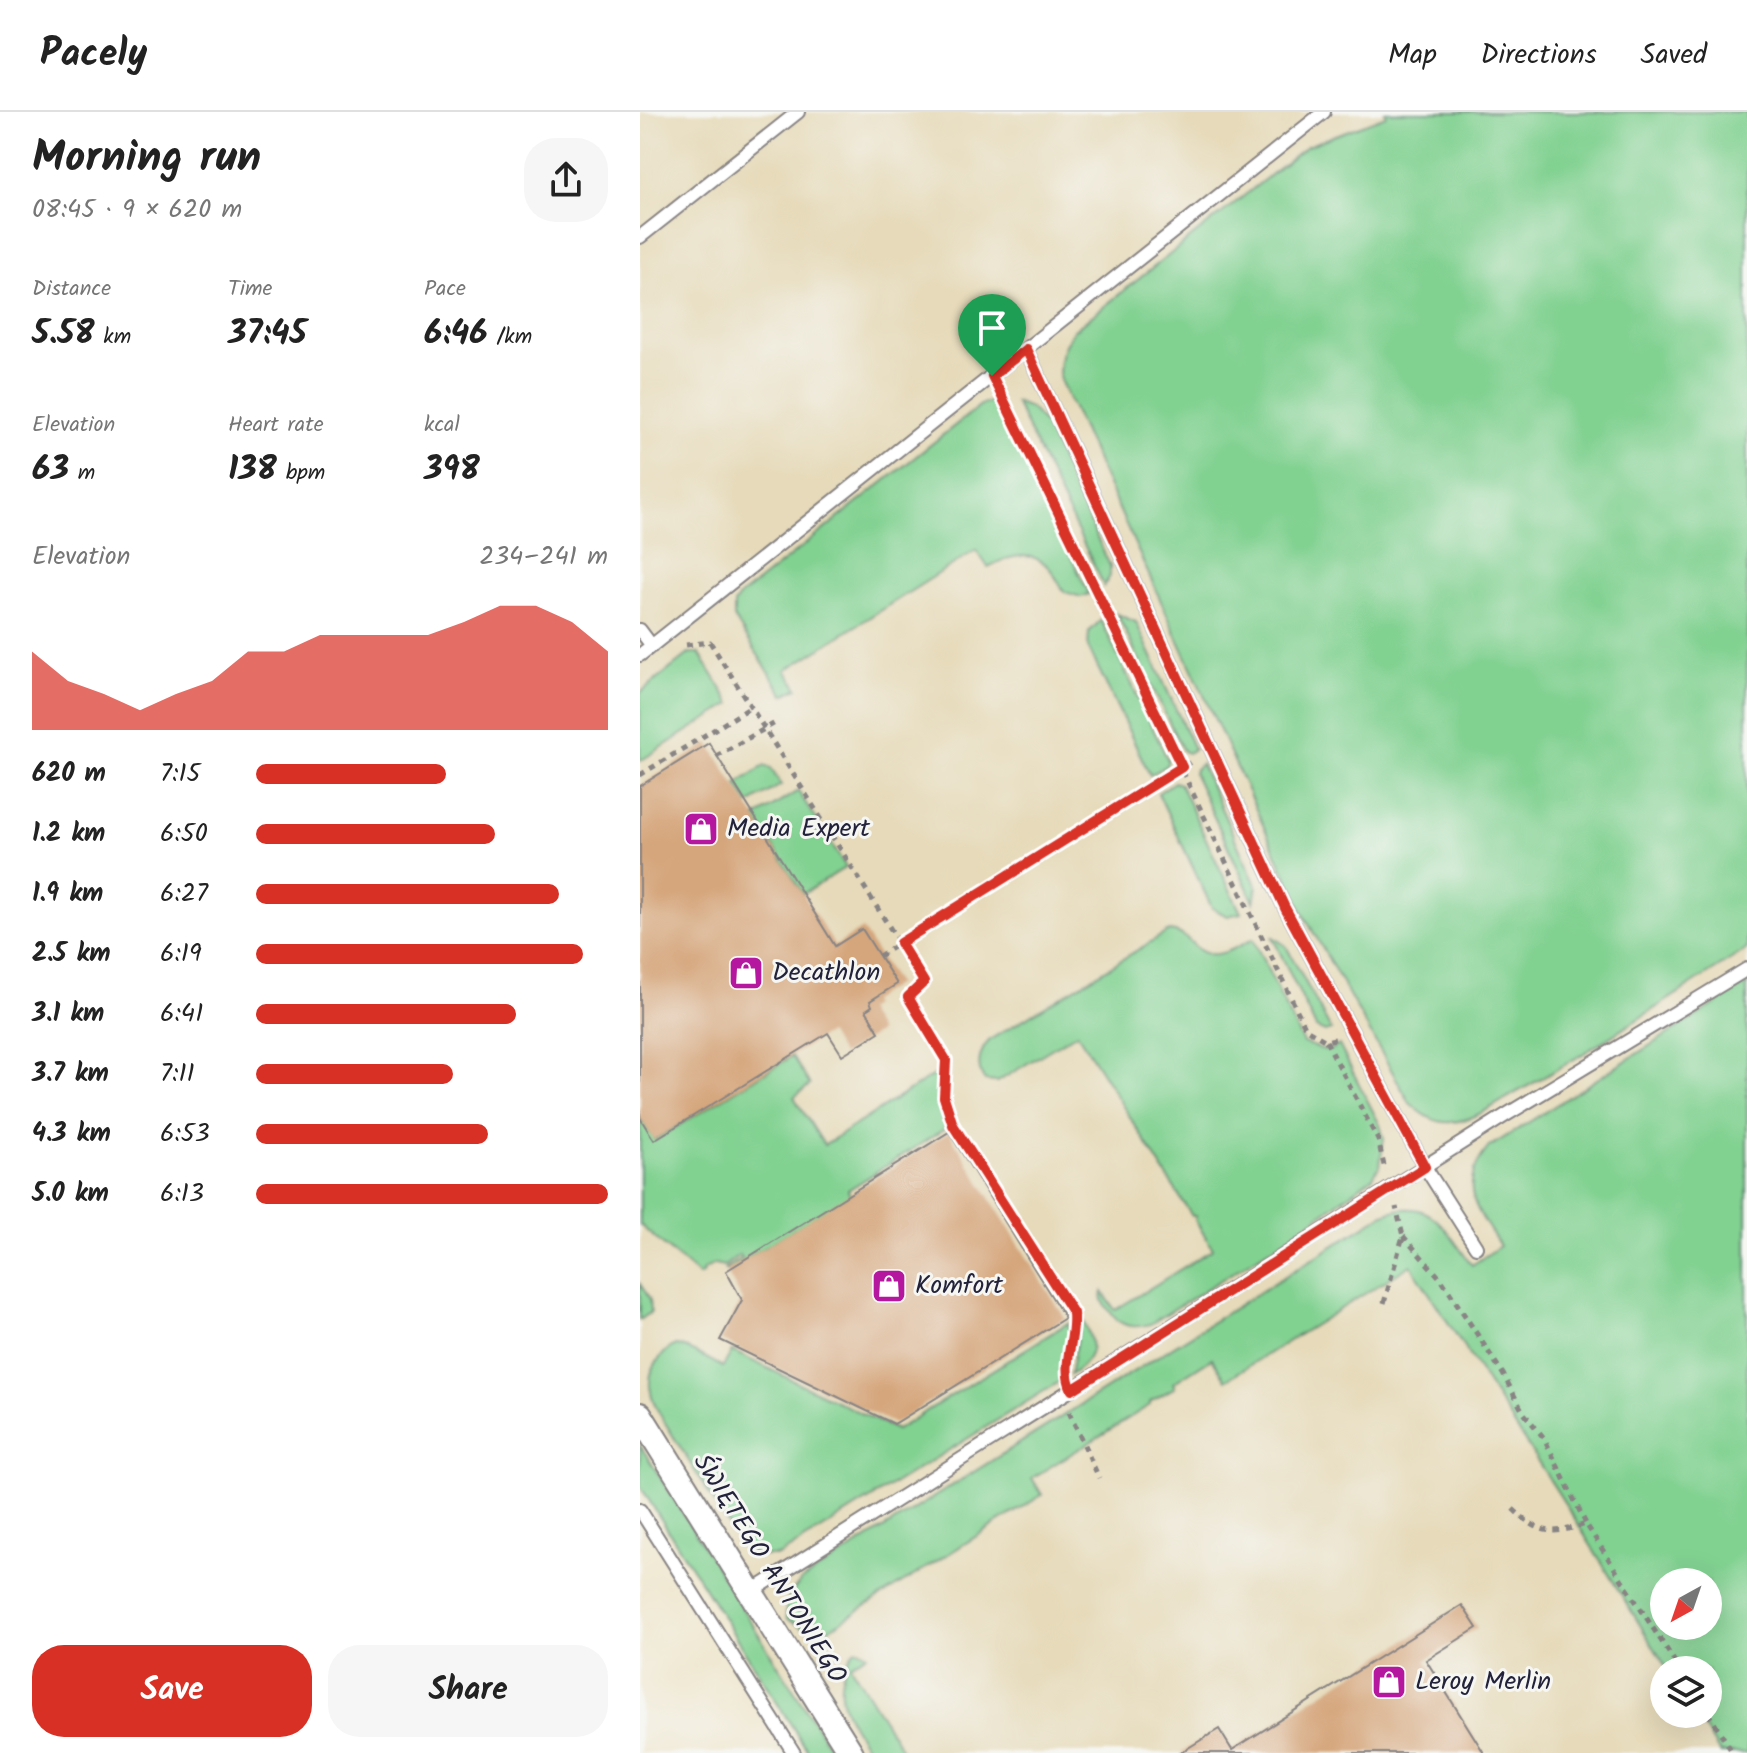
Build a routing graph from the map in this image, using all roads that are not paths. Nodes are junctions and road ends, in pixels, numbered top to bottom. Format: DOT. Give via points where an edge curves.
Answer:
graph roads {
  1 [pos="798,112"];
  2 [pos="1324,112"];
  3 [pos="640,237"];
  4 [pos="1026,349"];
  5 [pos="640,630"];
  6 [pos="652,646"];
  7 [pos="640,655"];
  8 [pos="1747,969"];
  9 [pos="1425,1167"];
  10 [pos="1476,1247"];
  11 [pos="640,1415"];
  12 [pos="640,1510"];
  13 [pos="751,1592"];
  14 [pos="794,1753"];
  15 [pos="851,1753"];
  1 -- 3 [label="lane"];
  2 -- 4 [label="lane"];
  4 -- 6 [label="lane"];
  4 -- 9 [label="lane" via="1285,908"];
  5 -- 6 [label="lane"];
  6 -- 7 [label="lane"];
  8 -- 9 [label="lane"];
  9 -- 10 [label="lane"];
  9 -- 13 [label="lane"];
  11 -- 13 [label="street, ŚWIĘTEGO ANTONIEGO"];
  12 -- 14 [label="lane"];
  13 -- 15 [label="street, ŚWIĘTEGO ANTONIEGO"];
}
